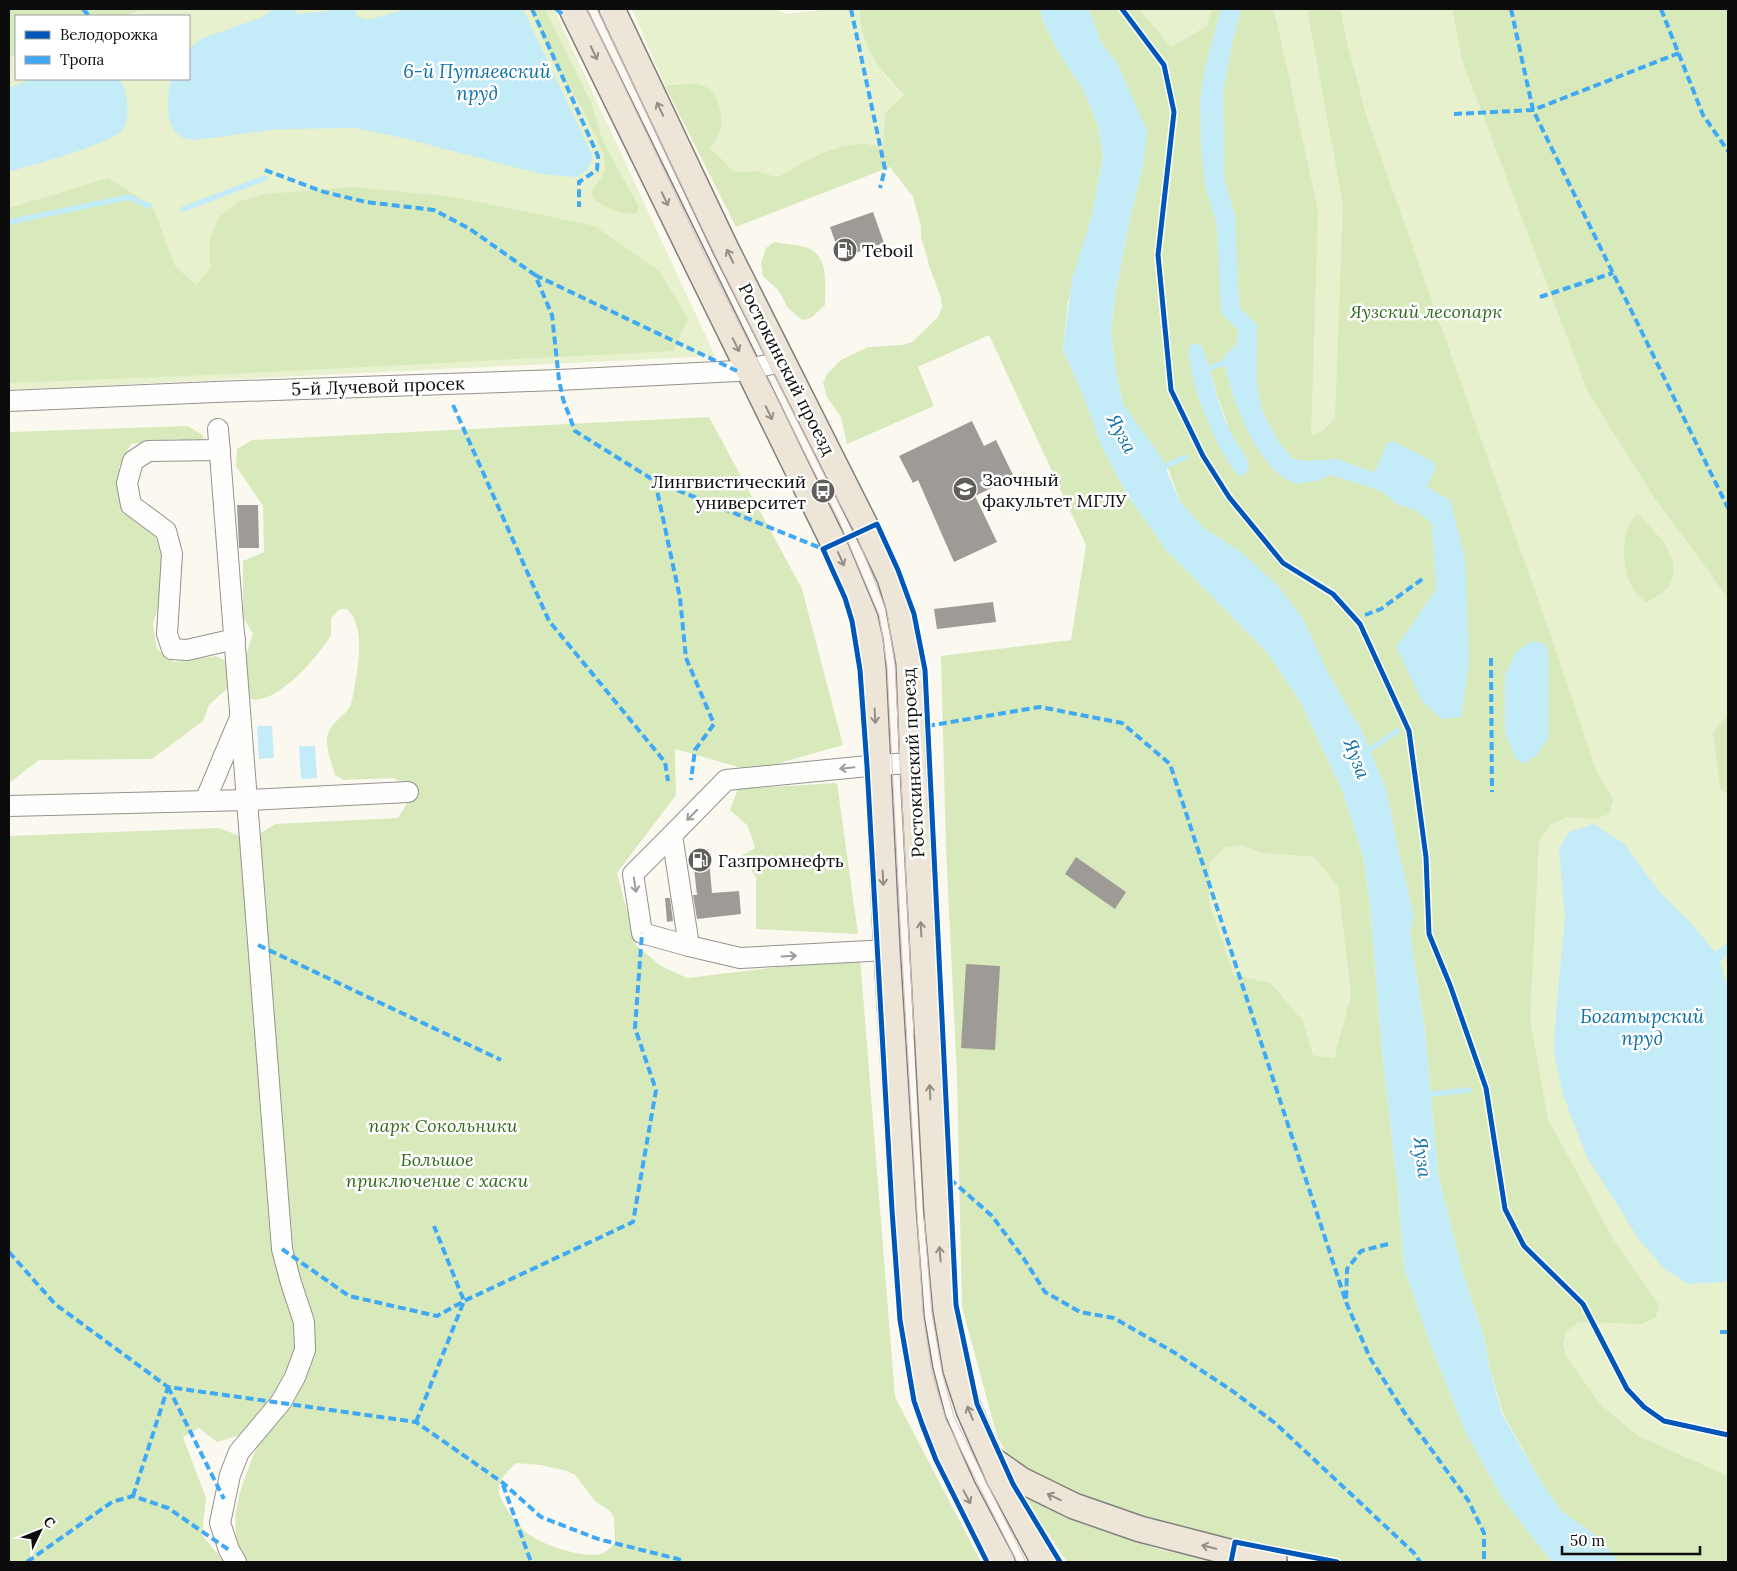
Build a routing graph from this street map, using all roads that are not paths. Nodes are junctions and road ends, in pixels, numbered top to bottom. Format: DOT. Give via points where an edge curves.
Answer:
graph roads {
  1 [pos="572,9"];
  2 [pos="612,9"];
  3 [pos="783,362"];
  4 [pos="748,369"];
  5 [pos="9,401"];
  6 [pos="218,429"];
  7 [pos="220,450"];
  8 [pos="235,639"];
  9 [pos="241,716"];
  10 [pos="913,763"];
  11 [pos="878,765"];
  12 [pos="408,792"];
  13 [pos="247,800"];
  14 [pos="205,801"];
  15 [pos="9,806"];
  16 [pos="672,834"];
  17 [pos="689,946"];
  18 [pos="887,950"];
  19 [pos="990,1458"];
  20 [pos="1274,1561"];
  21 [pos="236,1562"];
  22 [pos="1002,1562"];
  23 [pos="1044,1562"];
  1 -- 4 [label="main road, Ростокинский проезд, one-way"];
  3 -- 2 [label="main road, Ростокинский проезд, one-way"];
  3 -- 4 [label="street, 5-й Лучевой просек"];
  3 -- 10 [label="main road, Ростокинский проезд" via="867,529 897,599 909,663"];
  4 -- 5 [label="street, 5-й Лучевой просек" via="558,380"];
  4 -- 11 [label="main road, Ростокинский проезд, one-way" via="834,544 865,618 873,669"];
  6 -- 7 [label="street"];
  7 -- 8 [label="street"];
  7 -- 8 [label="street" via="148,451 133,461 127,483 131,504 166,531 172,554 167,634 172,649 187,650"];
  8 -- 9 [label="street"];
  9 -- 13 [label="street"];
  9 -- 14 [label="street"];
  10 -- 11 [label="street"];
  19 -- 10 [label="main road, Ростокинский проезд, one-way" via="956,1370 946,1310 937,1212"];
  11 -- 16 [label="street, one-way" via="726,780"];
  11 -- 18 [label="main road, Ростокинский проезд, one-way"];
  12 -- 13 [label="street"];
  13 -- 14 [label="street"];
  13 -- 21 [label="street" via="282,1249 304,1322 305,1350 281,1402 239,1452 230,1476 220,1523"];
  14 -- 15 [label="street"];
  16 -- 17 [label="street"];
  16 -- 17 [label="street, one-way" via="633,874 642,933"];
  17 -- 18 [label="street, one-way" via="740,958"];
  18 -- 22 [label="main road, Ростокинский проезд, one-way" via="911,1318 920,1371 933,1422 946,1454"];
  20 -- 19 [label="main road, one-way" via="1140,1529 1074,1506 1021,1480"];
  19 -- 23 [label="main road, Ростокинский проезд"];
}
